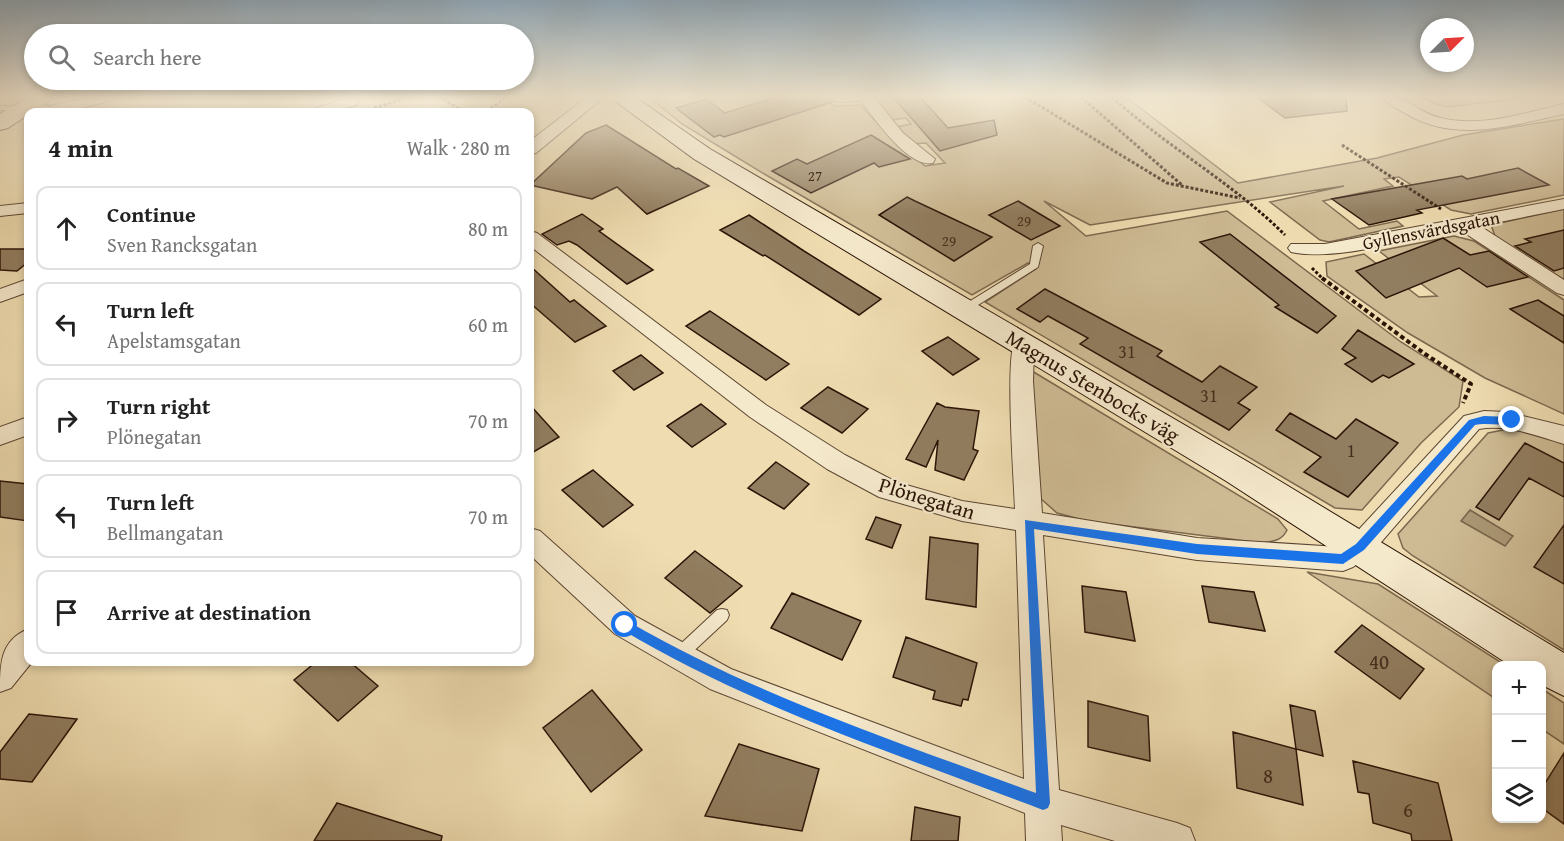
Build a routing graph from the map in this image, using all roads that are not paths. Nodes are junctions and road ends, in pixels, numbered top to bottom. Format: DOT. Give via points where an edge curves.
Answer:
graph roads {
  1 [pos="677,136"];
  2 [pos="897,136"];
  3 [pos="927,159"];
  4 [pos="1564,204"];
  5 [pos="24,208"];
  6 [pos="0,211"];
  7 [pos="1464,224"];
  8 [pos="534,240"];
  9 [pos="1038,246"];
  10 [pos="1298,248"];
  11 [pos="24,287"];
  12 [pos="1564,289"];
  13 [pos="0,296"];
  14 [pos="963,310"];
  15 [pos="1023,346"];
  16 [pos="24,427"];
  17 [pos="1564,435"];
  18 [pos="0,436"];
  19 [pos="1029,524"];
  20 [pos="534,543"];
  21 [pos="1360,547"];
  22 [pos="722,615"];
  23 [pos="24,649"];
  24 [pos="678,656"];
  25 [pos="1564,676"];
  26 [pos="0,678"];
  27 [pos="1043,803"];
  28 [pos="1044,841"];
  29 [pos="1177,841"];
  1 -- 14 [label="street, Magnus Stenbocks väg"];
  2 -- 3 [label="street"];
  4 -- 7 [label="street, Gyllensvärdsgatan"];
  5 -- 6 [label="street"];
  7 -- 10 [label="street, Gyllensvärdsgatan" via="1324,250"];
  7 -- 12 [label="street"];
  8 -- 19 [label="street, Plönegatan" via="758,411 836,462 888,490 962,511"];
  9 -- 14 [label="lane" via="1035,265"];
  11 -- 13 [label="street"];
  14 -- 15 [label="street, Magnus Stenbocks väg"];
  15 -- 19 [label="street"];
  15 -- 21 [label="street, Magnus Stenbocks väg"];
  16 -- 18 [label="street"];
  17 -- 21 [label="street" via="1512,420 1472,422"];
  19 -- 21 [label="street, Plönegatan" via="1197,549 1343,559"];
  19 -- 27 [label="street"];
  20 -- 24 [label="street" via="625,625"];
  21 -- 25 [label="street, Magnus Stenbocks väg"];
  22 -- 24 [label="lane"];
  23 -- 26 [label="street"];
  24 -- 27 [label="street" via="766,698"];
  27 -- 28 [label="street"];
  27 -- 29 [label="street"];
}
